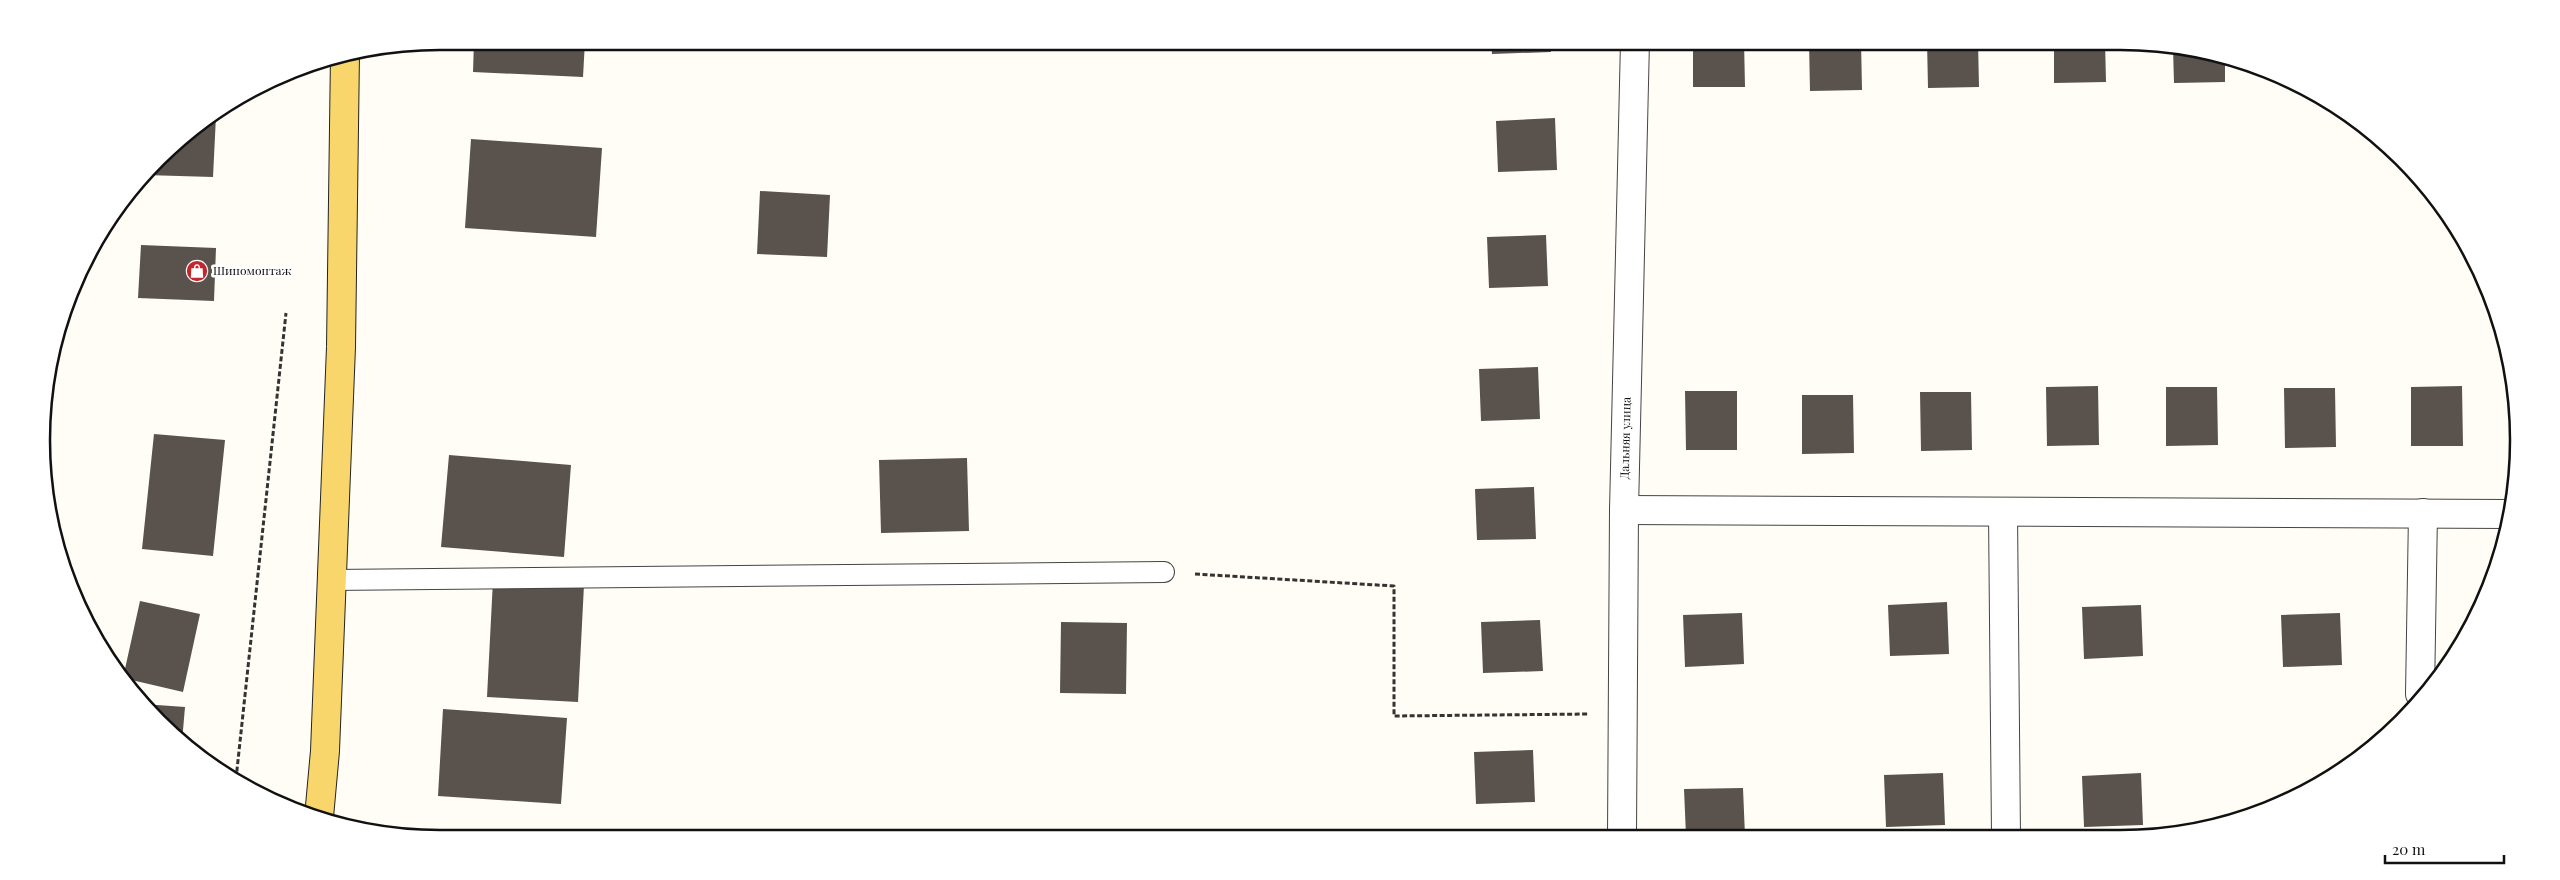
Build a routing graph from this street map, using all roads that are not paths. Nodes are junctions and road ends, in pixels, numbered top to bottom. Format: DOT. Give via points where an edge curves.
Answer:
graph roads {
  1 [pos="1635,50"];
  2 [pos="345,62"];
  3 [pos="1624,510"];
  4 [pos="2003,512"];
  5 [pos="2422,513"];
  6 [pos="2503,514"];
  7 [pos="1164,572"];
  8 [pos="331,580"];
  9 [pos="2420,688"];
  10 [pos="320,811"];
  11 [pos="1622,830"];
  12 [pos="2006,830"];
  1 -- 3 [label="street, Дальняя улица"];
  2 -- 8 [label="main road" via="341,347"];
  3 -- 4 [label="street"];
  3 -- 11 [label="street, Дальняя улица"];
  4 -- 5 [label="street"];
  4 -- 12 [label="street"];
  5 -- 6 [label="street"];
  5 -- 9 [label="street"];
  7 -- 8 [label="lane"];
  8 -- 10 [label="main road"];
}
